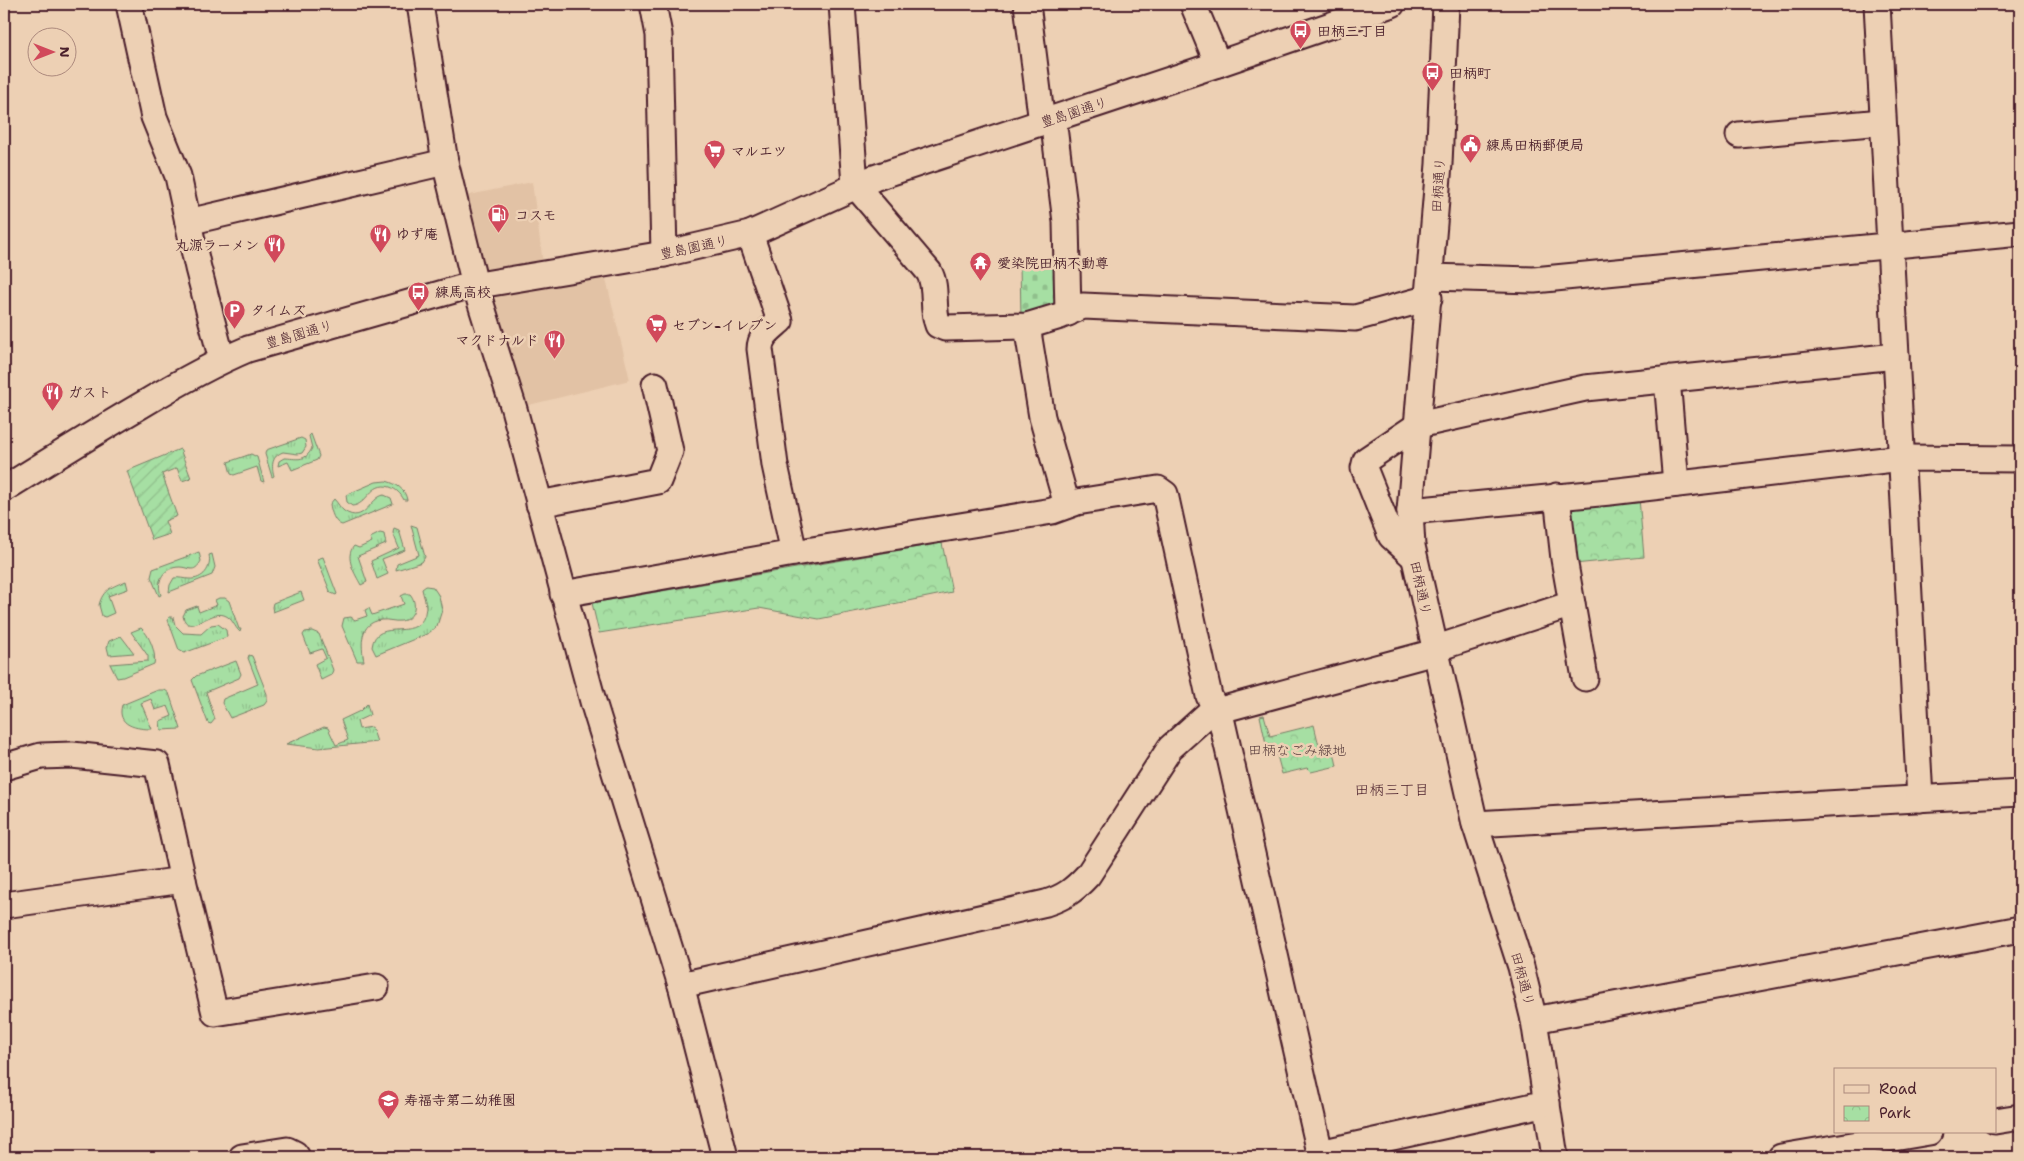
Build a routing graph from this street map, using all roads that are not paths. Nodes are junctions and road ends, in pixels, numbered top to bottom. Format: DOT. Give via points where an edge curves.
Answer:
graph roads {
  1 [pos="129,4"];
  2 [pos="424,4"];
  3 [pos="653,4"];
  4 [pos="842,4"];
  5 [pos="1027,4"];
  6 [pos="1193,4"];
  7 [pos="1392,4"];
  8 [pos="1446,4"];
  9 [pos="1877,4"];
  10 [pos="1334,14"];
  11 [pos="1218,64"];
  12 [pos="1048,121"];
  13 [pos="1882,122"];
  14 [pos="1739,135"];
  15 [pos="444,162"];
  16 [pos="855,186"];
  17 [pos="188,222"];
  18 [pos="2020,233"];
  19 [pos="750,234"];
  20 [pos="1889,246"];
  21 [pos="664,254"];
  22 [pos="475,285"];
  23 [pos="1430,287"];
  24 [pos="1068,313"];
  25 [pos="1027,326"];
  26 [pos="1896,356"];
  27 [pos="222,360"];
  28 [pos="1667,380"];
  29 [pos="655,385"];
  30 [pos="1418,425"];
  31 [pos="1902,458"];
  32 [pos="2020,459"];
  33 [pos="1676,484"];
  34 [pos="4,489"];
  35 [pos="1558,496"];
  36 [pos="539,504"];
  37 [pos="1067,504"];
  38 [pos="1410,511"];
  39 [pos="794,553"];
  40 [pos="1414,557"];
  41 [pos="563,594"];
  42 [pos="1572,604"];
  43 [pos="1435,650"];
  44 [pos="1585,678"];
  45 [pos="1216,710"];
  46 [pos="4,767"];
  47 [pos="2020,794"];
  48 [pos="1920,799"];
  49 [pos="1475,824"];
  50 [pos="182,880"];
  51 [pos="4,905"];
  52 [pos="2020,929"];
  53 [pos="681,985"];
  54 [pos="376,987"];
  55 [pos="1534,1020"];
  56 [pos="1547,1103"];
  57 [pos="2020,1117"];
  58 [pos="1996,1121"];
  59 [pos="1918,1134"];
  60 [pos="1321,1155"];
  61 [pos="242,1157"];
  62 [pos="297,1157"];
  63 [pos="725,1157"];
  64 [pos="1555,1157"];
  65 [pos="1781,1157"];
  1 -- 17 [label="street" via="154,117 178,176"];
  2 -- 15 [label="street"];
  3 -- 21 [label="street" via="659,35"];
  4 -- 16 [label="street"];
  5 -- 12 [label="street"];
  6 -- 11 [label="street"];
  7 -- 10 [label="street, 豊島園通り"];
  8 -- 23 [label="street, 田柄通り"];
  9 -- 13 [label="street"];
  10 -- 11 [label="street, 豊島園通り"];
  11 -- 12 [label="street, 豊島園通り"];
  12 -- 16 [label="street, 豊島園通り"];
  12 -- 24 [label="street" via="1066,222"];
  13 -- 14 [label="street"];
  13 -- 20 [label="street"];
  15 -- 17 [label="street"];
  15 -- 22 [label="street"];
  16 -- 19 [label="street, 豊島園通り"];
  16 -- 25 [label="street" via="934,280 934,316 938,325 945,328"];
  17 -- 27 [label="street"];
  18 -- 20 [label="street"];
  19 -- 21 [label="street, 豊島園通り"];
  19 -- 39 [label="street" via="780,321 763,337 760,349 775,465"];
  20 -- 23 [label="street"];
  20 -- 26 [label="street"];
  21 -- 22 [label="street, 豊島園通り"];
  22 -- 27 [label="street, 豊島園通り" via="274,341"];
  22 -- 36 [label="street" via="514,409"];
  23 -- 24 [label="street" via="1355,318 1083,306"];
  23 -- 30 [label="street, 田柄通り"];
  24 -- 25 [label="street"];
  25 -- 37 [label="street" via="1042,417"];
  26 -- 28 [label="street"];
  26 -- 31 [label="street"];
  27 -- 34 [label="street, 豊島園通り" via="95,432"];
  28 -- 30 [label="street" via="1585,388"];
  28 -- 33 [label="street"];
  29 -- 36 [label="street" via="670,451 658,481"];
  30 -- 38 [label="street, 田柄通り"];
  30 -- 40 [label="street" via="1366,460 1364,468 1391,536"];
  31 -- 32 [label="street"];
  31 -- 33 [label="street"];
  31 -- 48 [label="street"];
  33 -- 35 [label="street"];
  35 -- 38 [label="street"];
  35 -- 42 [label="street"];
  36 -- 41 [label="street"];
  37 -- 39 [label="street" via="1052,511"];
  37 -- 45 [label="street" via="1158,489 1165,494 1209,696"];
  38 -- 40 [label="street, 田柄通り"];
  39 -- 41 [label="street"];
  40 -- 43 [label="street, 田柄通り"];
  41 -- 53 [label="street"];
  42 -- 43 [label="street"];
  42 -- 44 [label="street"];
  43 -- 45 [label="street"];
  43 -- 49 [label="street, 田柄通り"];
  45 -- 53 [label="street" via="1170,748 1088,875 1062,898"];
  45 -- 60 [label="street" via="1222,722"];
  46 -- 50 [label="street" via="41,756 72,755 157,764"];
  47 -- 48 [label="street"];
  48 -- 49 [label="street"];
  49 -- 55 [label="street, 田柄通り" via="1521,967"];
  50 -- 51 [label="street"];
  50 -- 54 [label="street" via="214,1013"];
  52 -- 55 [label="street"];
  53 -- 63 [label="street"];
  55 -- 56 [label="street, 田柄通り"];
  56 -- 60 [label="street"];
  56 -- 64 [label="street, 田柄通り"];
  57 -- 58 [label="street"];
  59 -- 65 [label="street"];
  61 -- 62 [label="street" via="287,1150"];
}
